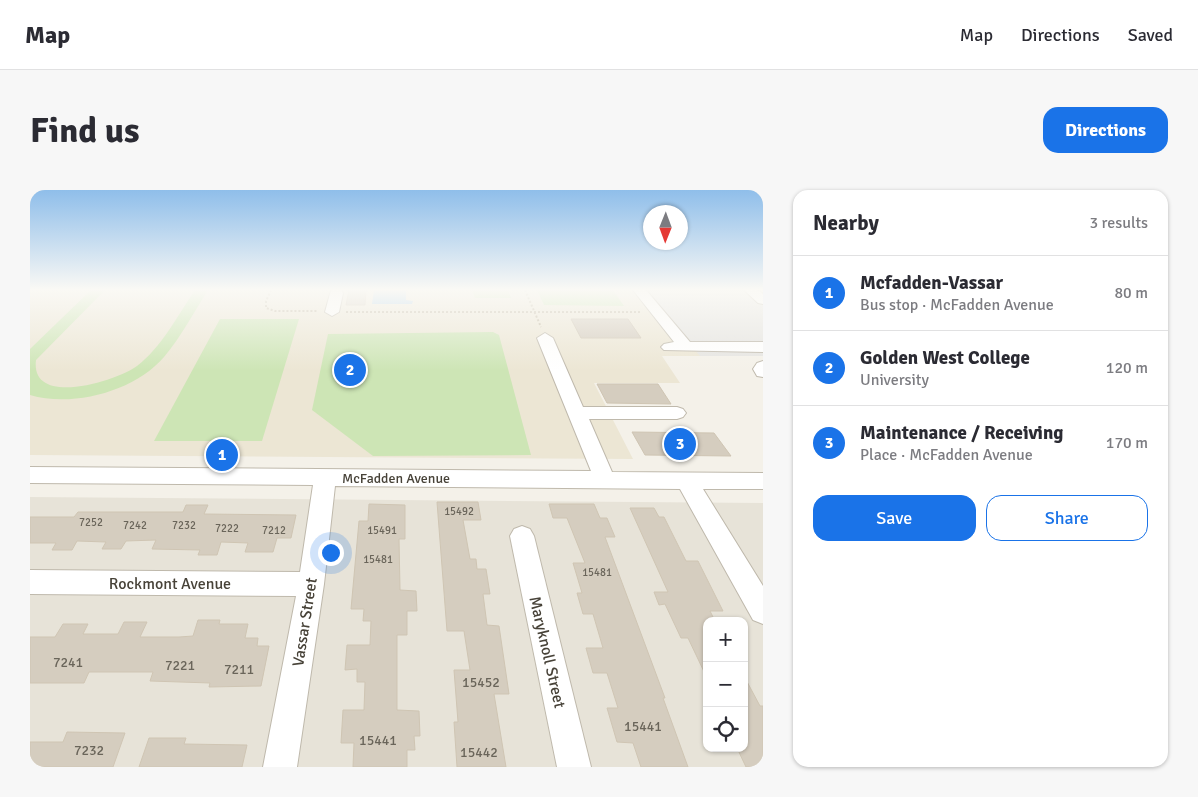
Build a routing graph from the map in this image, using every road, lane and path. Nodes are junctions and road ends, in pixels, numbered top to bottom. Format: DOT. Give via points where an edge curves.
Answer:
graph roads {
  1 [pos="536,317"];
  2 [pos="661,317"];
  3 [pos="545,338"];
  4 [pos="669,346"];
  5 [pos="686,346"];
  6 [pos="763,347"];
  7 [pos="763,366"];
  8 [pos="763,372"];
  9 [pos="578,412"];
  10 [pos="677,413"];
  11 [pos="30,475"];
  12 [pos="325,478"];
  13 [pos="605,480"];
  14 [pos="686,480"];
  15 [pos="763,481"];
  16 [pos="522,536"];
  17 [pos="30,582"];
  18 [pos="311,584"];
  19 [pos="763,611"];
  20 [pos="280,767"];
  21 [pos="574,767"];
  1 -- 3 [label="path"];
  2 -- 5 [label="street"];
  3 -- 9 [label="street"];
  4 -- 5 [label="street"];
  5 -- 6 [label="street"];
  7 -- 8 [label="street"];
  9 -- 10 [label="street"];
  9 -- 13 [label="street"];
  11 -- 12 [label="street, McFadden Avenue"];
  12 -- 13 [label="street, McFadden Avenue"];
  12 -- 18 [label="street, Vassar Street"];
  13 -- 14 [label="street, McFadden Avenue"];
  14 -- 15 [label="street, McFadden Avenue"];
  14 -- 19 [label="street"];
  16 -- 21 [label="street, Maryknoll Street"];
  17 -- 18 [label="street, Rockmont Avenue"];
  18 -- 20 [label="street, Vassar Street"];
}
